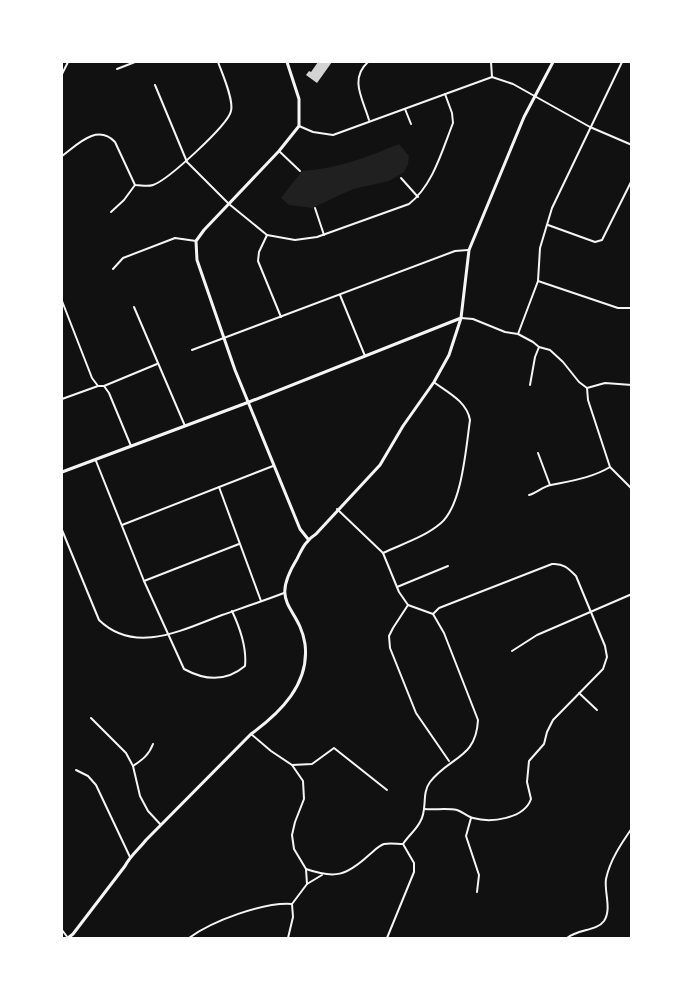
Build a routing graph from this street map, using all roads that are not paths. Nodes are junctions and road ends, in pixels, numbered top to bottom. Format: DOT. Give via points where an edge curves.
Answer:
graph roads {
  1 [pos="68,62"];
  2 [pos="135,62"];
  3 [pos="218,62"];
  4 [pos="287,62"];
  5 [pos="368,62"];
  6 [pos="491,62"];
  7 [pos="553,62"];
  8 [pos="622,62"];
  9 [pos="117,69"];
  10 [pos="62,74"];
  11 [pos="492,77"];
  12 [pos="155,85"];
  13 [pos="446,94"];
  14 [pos="536,96"];
  15 [pos="405,109"];
  16 [pos="369,120"];
  17 [pos="411,123"];
  18 [pos="298,126"];
  19 [pos="590,127"];
  20 [pos="632,145"];
  21 [pos="279,151"];
  22 [pos="62,156"];
  23 [pos="187,162"];
  24 [pos="300,171"];
  25 [pos="401,178"];
  26 [pos="632,180"];
  27 [pos="135,185"];
  28 [pos="418,197"];
  29 [pos="229,204"];
  30 [pos="315,208"];
  31 [pos="111,212"];
  32 [pos="548,225"];
  33 [pos="267,235"];
  34 [pos="324,235"];
  35 [pos="196,241"];
  36 [pos="469,250"];
  37 [pos="112,269"];
  38 [pos="538,281"];
  39 [pos="340,295"];
  40 [pos="62,301"];
  41 [pos="134,307"];
  42 [pos="632,308"];
  43 [pos="63,310"];
  44 [pos="281,317"];
  45 [pos="461,318"];
  46 [pos="518,334"];
  47 [pos="225,339"];
  48 [pos="539,347"];
  49 [pos="192,350"];
  50 [pos="365,356"];
  51 [pos="158,363"];
  52 [pos="434,382"];
  53 [pos="530,385"];
  54 [pos="632,385"];
  55 [pos="98,386"];
  56 [pos="104,386"];
  57 [pos="586,388"];
  58 [pos="62,399"];
  59 [pos="249,402"];
  60 [pos="185,426"];
  61 [pos="131,446"];
  62 [pos="538,453"];
  63 [pos="95,460"];
  64 [pos="274,466"];
  65 [pos="610,467"];
  66 [pos="62,472"];
  67 [pos="550,485"];
  68 [pos="219,487"];
  69 [pos="632,489"];
  70 [pos="529,495"];
  71 [pos="337,509"];
  72 [pos="122,525"];
  73 [pos="62,530"];
  74 [pos="308,539"];
  75 [pos="239,544"];
  76 [pos="383,553"];
  77 [pos="448,566"];
  78 [pos="144,581"];
  79 [pos="397,587"];
  80 [pos="284,593"];
  81 [pos="632,594"];
  82 [pos="261,601"];
  83 [pos="408,605"];
  84 [pos="232,611"];
  85 [pos="590,612"];
  86 [pos="433,614"];
  87 [pos="168,635"];
  88 [pos="512,651"];
  89 [pos="579,693"];
  90 [pos="597,710"];
  91 [pos="91,717"];
  92 [pos="251,734"];
  93 [pos="153,744"];
  94 [pos="450,762"];
  95 [pos="292,765"];
  96 [pos="133,766"];
  97 [pos="76,770"];
  98 [pos="387,790"];
  99 [pos="424,809"];
  100 [pos="471,818"];
  101 [pos="161,825"];
  102 [pos="632,828"];
  103 [pos="403,844"];
  104 [pos="130,857"];
  105 [pos="306,869"];
  106 [pos="322,875"];
  107 [pos="307,884"];
  108 [pos="477,892"];
  109 [pos="292,904"];
  110 [pos="62,930"];
  111 [pos="68,939"];
  112 [pos="189,939"];
  113 [pos="288,939"];
  114 [pos="387,939"];
  115 [pos="567,939"];
  1 -- 10 [label="street"];
  2 -- 9 [label="street"];
  3 -- 23 [label="street" via="231,111"];
  4 -- 18 [label="main road" via="299,99"];
  5 -- 16 [label="street" via="359,70 357,81"];
  6 -- 11 [label="street"];
  7 -- 14 [label="main road"];
  8 -- 19 [label="street"];
  11 -- 13 [label="street"];
  11 -- 14 [label="street"];
  12 -- 23 [label="street"];
  13 -- 15 [label="street"];
  13 -- 28 [label="street" via="453,123 429,182"];
  14 -- 19 [label="street"];
  14 -- 36 [label="main road"];
  15 -- 16 [label="street"];
  15 -- 17 [label="street"];
  16 -- 18 [label="street" via="333,135"];
  18 -- 21 [label="main road"];
  19 -- 20 [label="street"];
  19 -- 32 [label="street" via="552,208"];
  21 -- 24 [label="street"];
  21 -- 29 [label="main road"];
  22 -- 27 [label="street" via="88,137 103,134 115,142"];
  23 -- 27 [label="street" via="156,184"];
  23 -- 29 [label="street"];
  25 -- 28 [label="street"];
  26 -- 32 [label="street" via="602,240 595,242"];
  27 -- 31 [label="street"];
  28 -- 34 [label="street" via="409,204"];
  29 -- 33 [label="street"];
  29 -- 35 [label="main road"];
  30 -- 34 [label="street"];
  32 -- 38 [label="street" via="540,248"];
  33 -- 34 [label="street" via="295,240"];
  33 -- 44 [label="street" via="258,261"];
  35 -- 37 [label="street" via="175,238 123,258"];
  35 -- 47 [label="main road" via="196,260"];
  36 -- 39 [label="street" via="455,251"];
  36 -- 45 [label="main road"];
  38 -- 42 [label="street" via="618,308"];
  38 -- 46 [label="street"];
  39 -- 44 [label="street"];
  39 -- 50 [label="street"];
  40 -- 43 [label="street"];
  41 -- 51 [label="street"];
  43 -- 55 [label="street"];
  44 -- 47 [label="street"];
  45 -- 46 [label="street"];
  45 -- 50 [label="main road"];
  45 -- 52 [label="main road" via="449,355"];
  46 -- 48 [label="street"];
  47 -- 49 [label="street"];
  47 -- 59 [label="main road"];
  48 -- 53 [label="street"];
  48 -- 57 [label="street" via="550,350 564,362"];
  50 -- 59 [label="main road"];
  51 -- 56 [label="street"];
  51 -- 60 [label="street"];
  52 -- 71 [label="main road" via="380,465"];
  52 -- 76 [label="street" via="464,405 470,420 456,501 441,523"];
  54 -- 57 [label="street" via="605,383"];
  55 -- 56 [label="street"];
  55 -- 58 [label="street"];
  56 -- 61 [label="street"];
  57 -- 65 [label="street"];
  59 -- 60 [label="main road"];
  59 -- 64 [label="main road"];
  60 -- 61 [label="main road"];
  61 -- 63 [label="main road"];
  62 -- 67 [label="street"];
  63 -- 66 [label="main road"];
  63 -- 72 [label="street"];
  64 -- 68 [label="street"];
  64 -- 74 [label="main road" via="300,529"];
  65 -- 67 [label="street"];
  65 -- 69 [label="street"];
  67 -- 70 [label="street"];
  68 -- 72 [label="street"];
  68 -- 75 [label="street"];
  71 -- 74 [label="main road"];
  71 -- 76 [label="street"];
  72 -- 78 [label="street"];
  73 -- 87 [label="street" via="99,620 111,632 147,638"];
  74 -- 80 [label="main road" via="287,578"];
  75 -- 78 [label="street"];
  75 -- 82 [label="street"];
  76 -- 79 [label="street"];
  77 -- 79 [label="street"];
  78 -- 87 [label="street"];
  79 -- 83 [label="street"];
  80 -- 82 [label="street"];
  80 -- 92 [label="main road" via="305,645 303,669 297,688 285,705"];
  81 -- 85 [label="street"];
  82 -- 84 [label="street"];
  83 -- 86 [label="street"];
  83 -- 94 [label="street" via="389,636 390,648 416,713"];
  84 -- 87 [label="street"];
  84 -- 87 [label="street" via="246,656 245,666 235,674 214,680 184,669"];
  85 -- 86 [label="street" via="576,576 558,563 439,608"];
  85 -- 88 [label="street" via="537,635"];
  85 -- 89 [label="street" via="607,657 603,669"];
  86 -- 94 [label="street" via="478,720 471,747"];
  89 -- 90 [label="street"];
  89 -- 100 [label="street" via="553,720 544,744 529,761 527,782 531,799 525,809 499,820"];
  91 -- 96 [label="street" via="126,753"];
  92 -- 95 [label="street"];
  92 -- 101 [label="main road"];
  93 -- 96 [label="street"];
  94 -- 99 [label="street" via="428,785"];
  95 -- 98 [label="street" via="312,764 334,748"];
  95 -- 105 [label="street" via="305,789 292,835 294,849"];
  96 -- 101 [label="street" via="140,796"];
  97 -- 104 [label="street" via="96,785"];
  99 -- 100 [label="street" via="455,809"];
  99 -- 103 [label="street" via="421,822"];
  100 -- 108 [label="street" via="466,836 479,875"];
  101 -- 104 [label="main road"];
  102 -- 115 [label="street" via="609,868 605,920"];
  103 -- 106 [label="street" via="378,847 356,868 341,875"];
  103 -- 114 [label="street" via="414,863 414,872"];
  104 -- 111 [label="main road"];
  105 -- 106 [label="street"];
  105 -- 107 [label="street"];
  106 -- 107 [label="street"];
  107 -- 109 [label="street"];
  109 -- 112 [label="street" via="249,912 201,929"];
  109 -- 113 [label="street"];
  110 -- 111 [label="street"];
}
